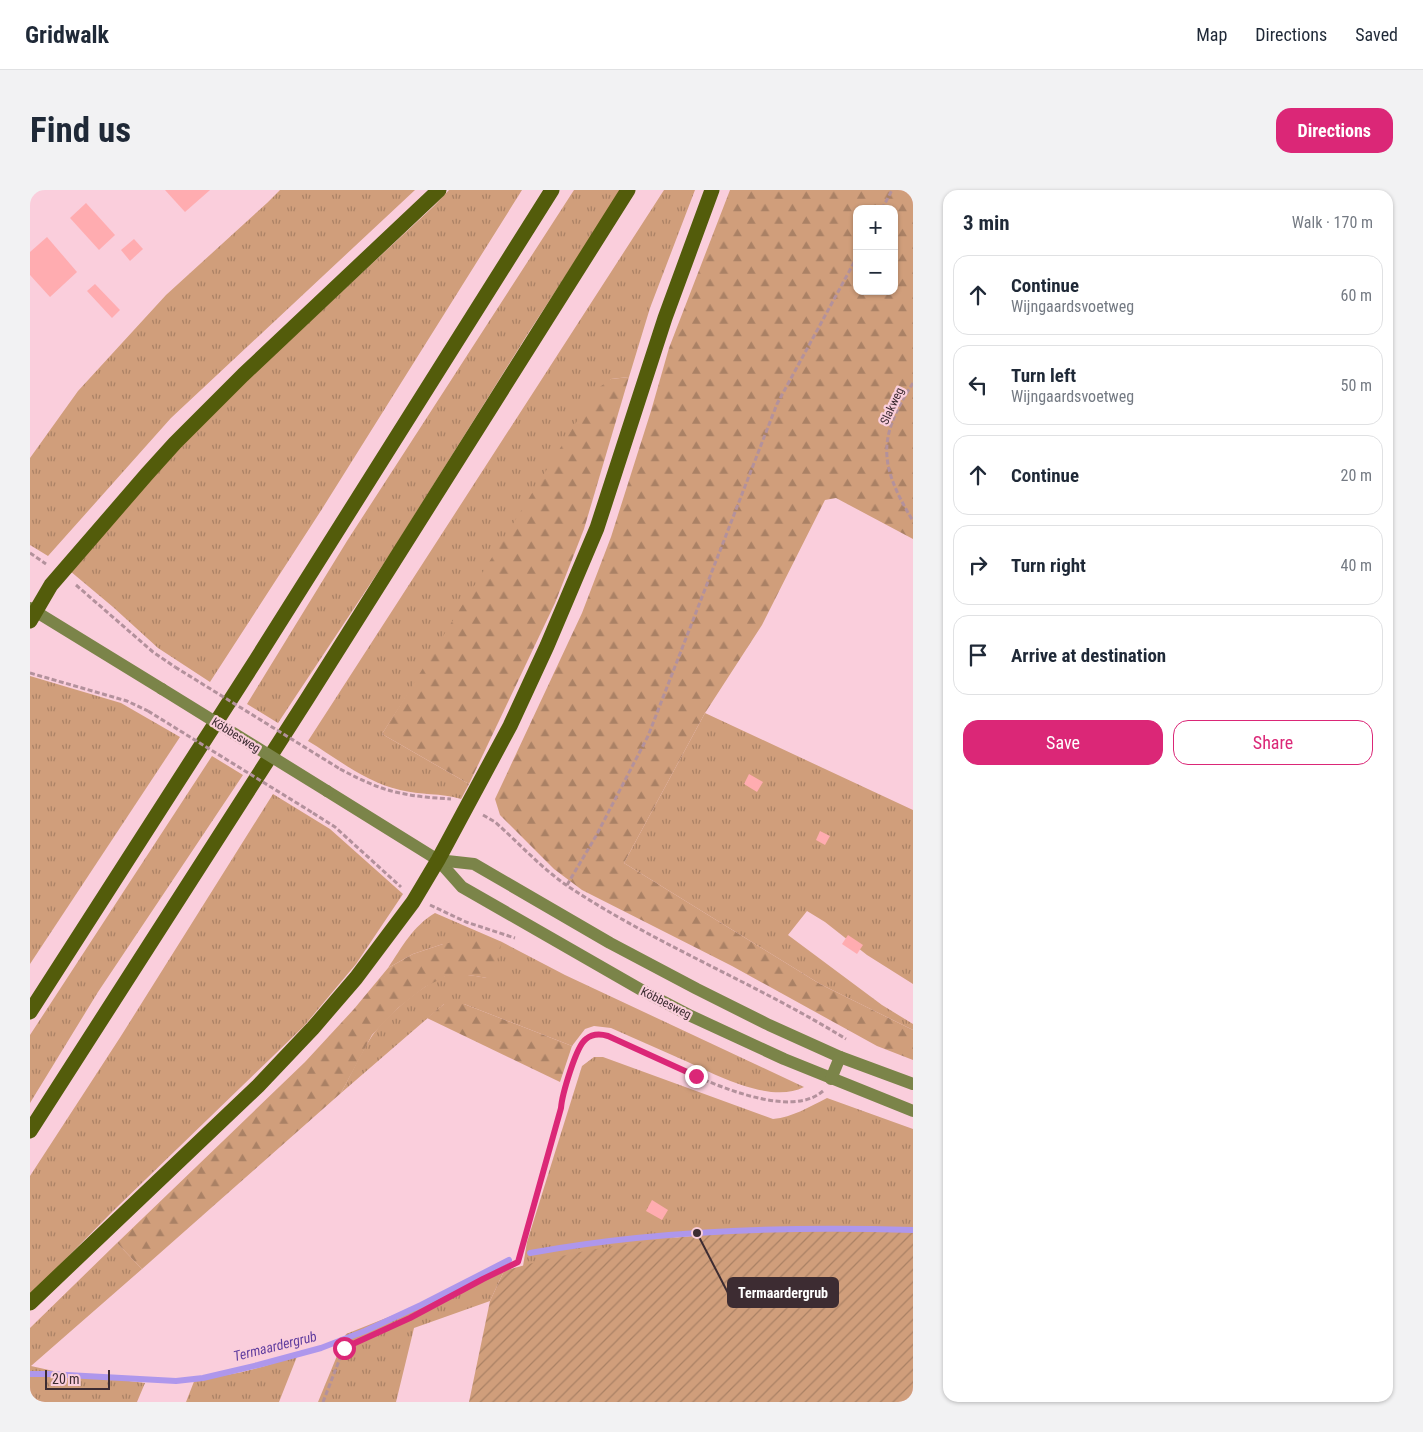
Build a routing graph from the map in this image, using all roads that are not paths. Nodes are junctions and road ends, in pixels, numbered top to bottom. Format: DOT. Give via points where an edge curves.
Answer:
graph roads {
  1 [pos="439,190"];
  2 [pos="552,190"];
  3 [pos="628,190"];
  4 [pos="712,190"];
  5 [pos="31,612"];
  6 [pos="438,860"];
  7 [pos="30,1012"];
  8 [pos="840,1057"];
  9 [pos="831,1079"];
  10 [pos="913,1084"];
  11 [pos="913,1111"];
  12 [pos="30,1131"];
  13 [pos="30,1303"];
  1 -- 5 [label="highway" via="208,410 147,474"];
  2 -- 7 [label="highway"];
  3 -- 12 [label="highway"];
  4 -- 6 [label="highway" via="665,318 597,528 510,726"];
  5 -- 6 [label="main road, Köbbesweg, bridge"];
  6 -- 8 [label="main road, Köbbesweg" via="474,864 697,989"];
  6 -- 9 [label="main road, Köbbesweg" via="462,887 606,970 691,1016"];
  6 -- 13 [label="highway" via="394,928 313,1028 258,1086"];
  8 -- 9 [label="main road"];
  8 -- 10 [label="main road, Köbbesweg"];
  9 -- 11 [label="main road, Köbbesweg"];
}
